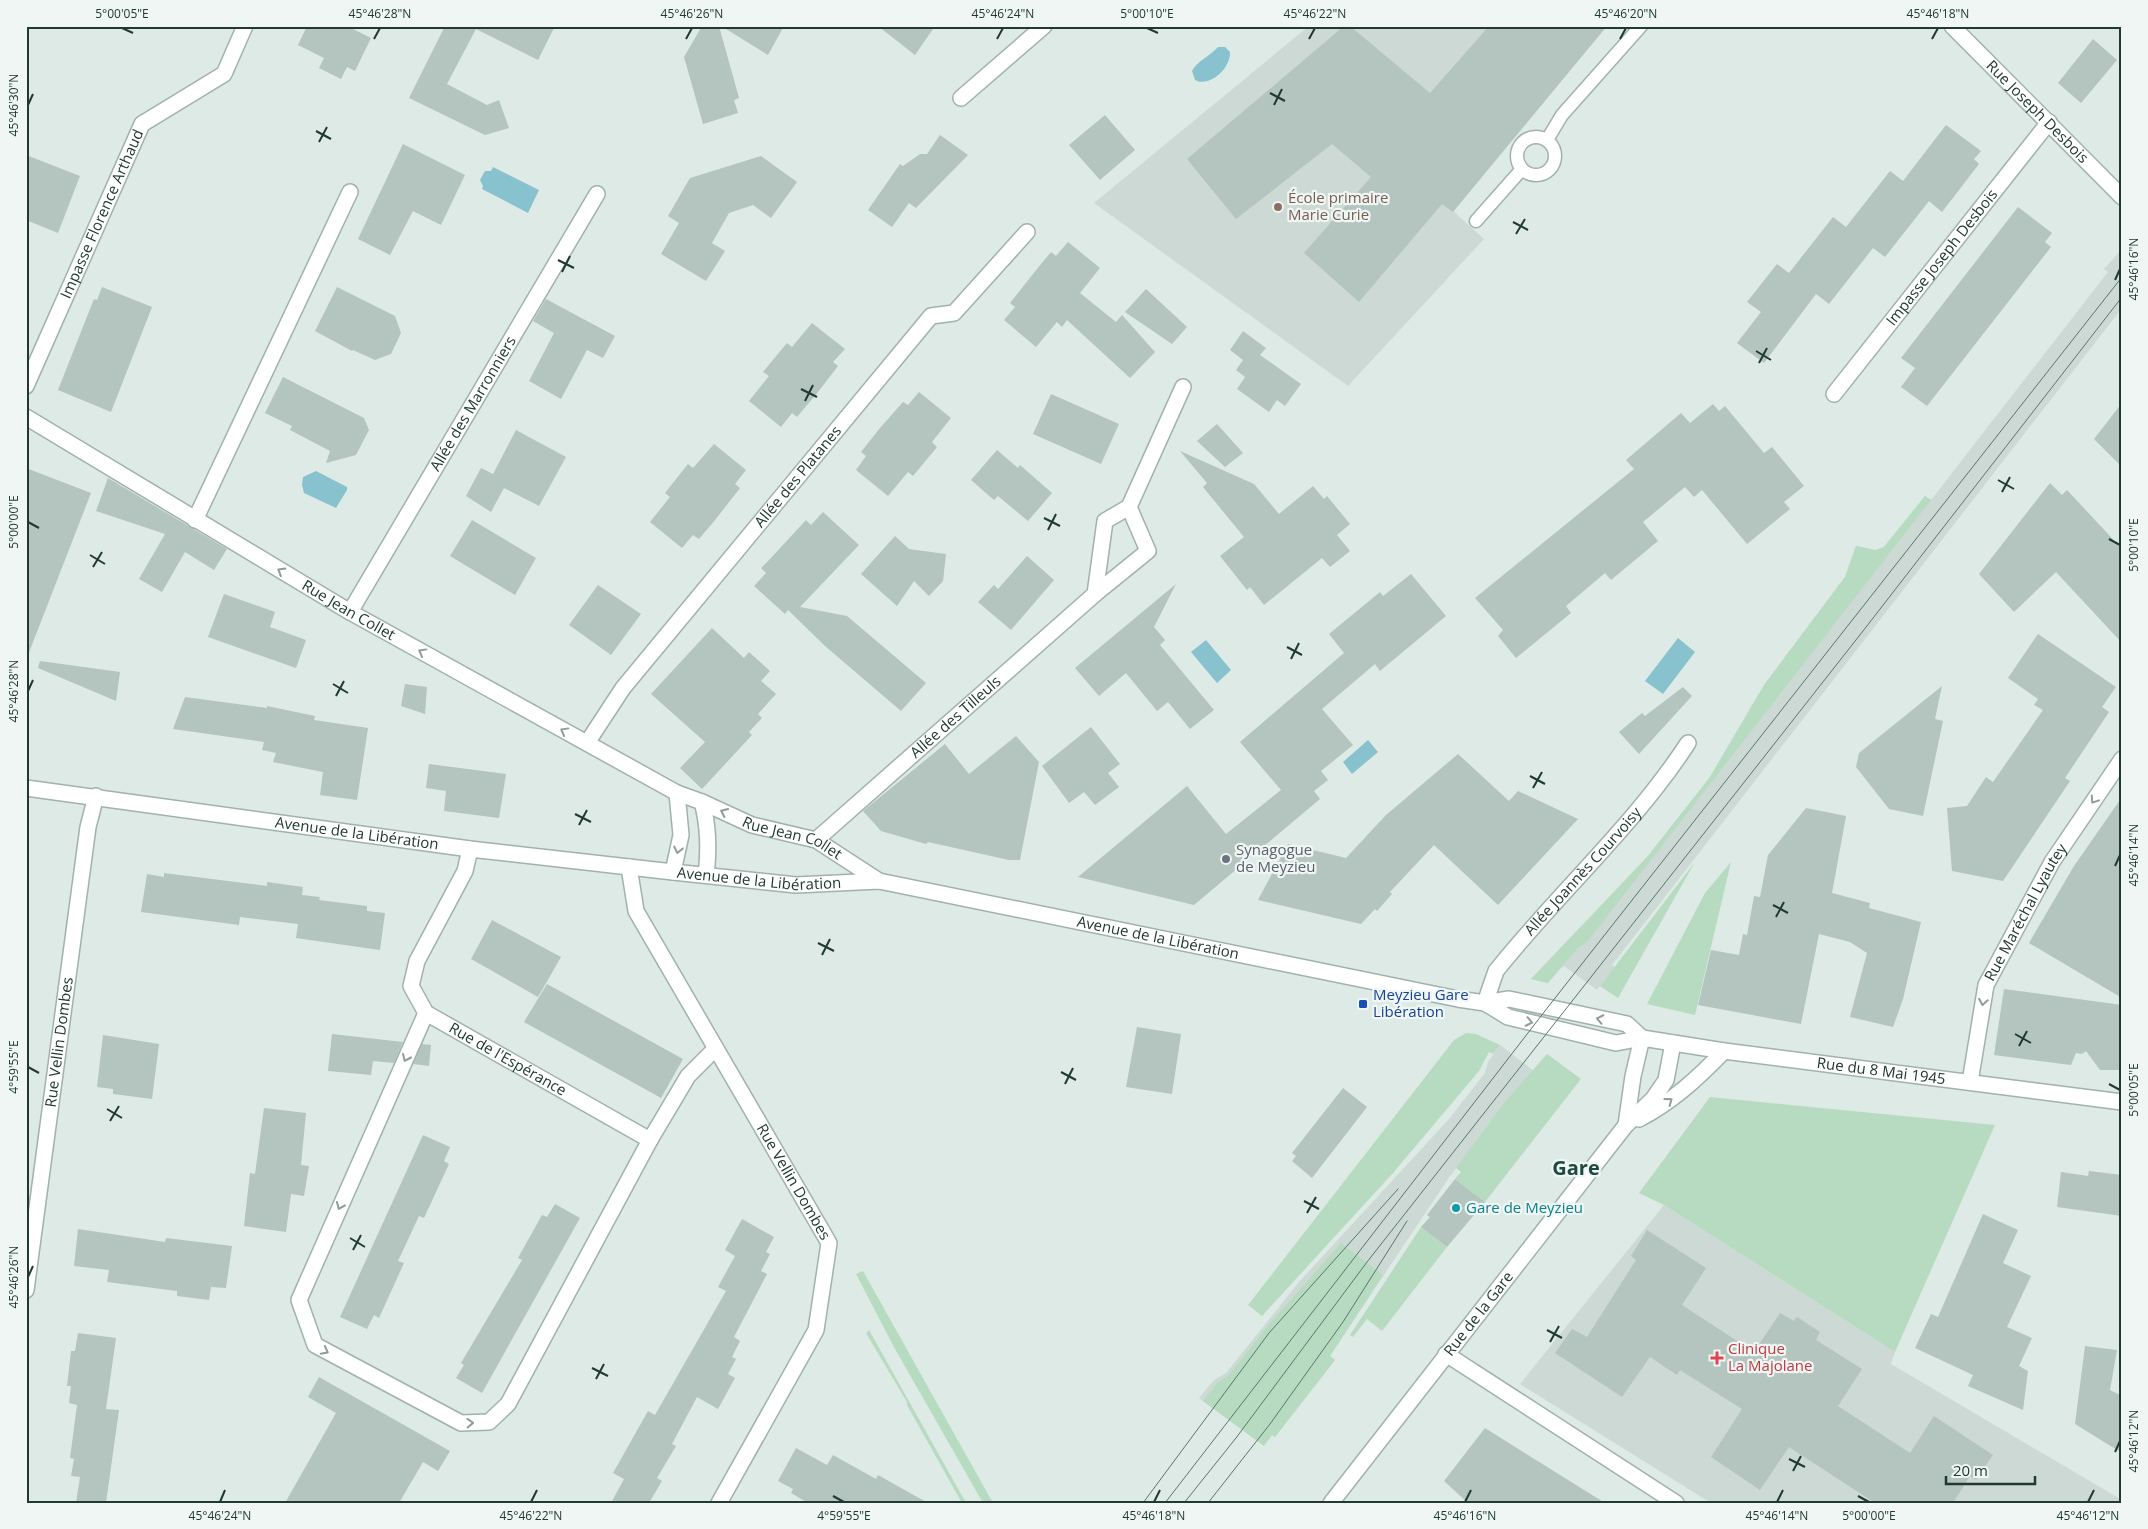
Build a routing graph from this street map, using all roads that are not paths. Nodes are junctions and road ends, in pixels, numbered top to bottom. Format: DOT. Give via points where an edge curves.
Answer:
graph roads {
  1 [pos="245,26"];
  2 [pos="1044,26"];
  3 [pos="1641,26"];
  4 [pos="1952,26"];
  5 [pos="961,98"];
  6 [pos="2049,122"];
  7 [pos="1547,140"];
  8 [pos="1522,169"];
  9 [pos="350,192"];
  10 [pos="596,194"];
  11 [pos="2121,195"];
  12 [pos="1476,222"];
  13 [pos="1027,232"];
  14 [pos="26,386"];
  15 [pos="1182,387"];
  16 [pos="1834,394"];
  17 [pos="26,417"];
  18 [pos="1129,507"];
  19 [pos="196,520"];
  20 [pos="1095,594"];
  21 [pos="350,612"];
  22 [pos="587,743"];
  23 [pos="1688,743"];
  24 [pos="2122,759"];
  25 [pos="26,788"];
  26 [pos="676,793"];
  27 [pos="96,796"];
  28 [pos="702,802"];
  29 [pos="816,840"];
  30 [pos="470,849"];
  31 [pos="629,867"];
  32 [pos="673,872"];
  33 [pos="706,875"];
  34 [pos="879,881"];
  35 [pos="1485,1003"];
  36 [pos="426,1013"];
  37 [pos="1642,1038"];
  38 [pos="1673,1043"];
  39 [pos="715,1049"];
  40 [pos="1724,1051"];
  41 [pos="1970,1082"];
  42 [pos="2122,1102"];
  43 [pos="1626,1125"];
  44 [pos="650,1140"];
  45 [pos="26,1290"];
  46 [pos="1446,1354"];
  47 [pos="719,1503"];
  48 [pos="1331,1503"];
  49 [pos="1676,1503"];
  1 -- 14 [label="street, Impasse Florence Arthaud" via="224,74 142,124"];
  2 -- 5 [label="street"];
  3 -- 7 [label="lane" via="1562,115"];
  4 -- 6 [label="street, Rue Joseph Desbois"];
  6 -- 11 [label="street, Rue Joseph Desbois"];
  6 -- 16 [label="street, Impasse Joseph Desbois"];
  7 -- 8 [label="lane" via="1535,137 1524,141 1517,152"];
  7 -- 8 [label="lane" via="1555,157 1550,168 1533,175"];
  8 -- 12 [label="lane"];
  9 -- 19 [label="street"];
  10 -- 21 [label="street, Allée des Marronniers"];
  13 -- 22 [label="street, Allée des Platanes" via="954,313 931,316 623,688"];
  15 -- 18 [label="street"];
  17 -- 19 [label="street, Rue Jean Collet"];
  18 -- 20 [label="street" via="1106,521"];
  18 -- 20 [label="street, Allée des Tilleuls" via="1148,551"];
  21 -- 19 [label="street, Rue Jean Collet, one-way"];
  20 -- 29 [label="street, Allée des Tilleuls"];
  22 -- 21 [label="street, Rue Jean Collet, one-way"];
  22 -- 26 [label="street, Rue Jean Collet"];
  23 -- 35 [label="street, Allée Joannès Courvoisy" via="1641,808 1496,970"];
  24 -- 41 [label="street, Rue Maréchal Lyautey, one-way" via="2052,862 1986,984"];
  25 -- 27 [label="street, Avenue de la Libération"];
  26 -- 28 [label="street, Rue Jean Collet"];
  26 -- 32 [label="street, one-way" via="681,835"];
  27 -- 30 [label="street, Avenue de la Libération"];
  27 -- 45 [label="street, Rue Vellin Dombes" via="88,827"];
  29 -- 28 [label="street, Rue Jean Collet, one-way" via="752,825"];
  28 -- 33 [label="street" via="709,847"];
  29 -- 34 [label="street, Rue Jean Collet"];
  30 -- 31 [label="street, Avenue de la Libération"];
  30 -- 36 [label="street" via="465,871 416,961 411,986"];
  31 -- 32 [label="street, Avenue de la Libération"];
  31 -- 39 [label="street, Rue Vellin Dombes" via="636,912"];
  32 -- 33 [label="street, Avenue de la Libération"];
  33 -- 34 [label="street, Avenue de la Libération" via="796,885"];
  34 -- 35 [label="street, Avenue de la Libération"];
  35 -- 37 [label="street, Rue du 8 Mai 1945, one-way" via="1508,1017 1616,1043"];
  37 -- 35 [label="street, Rue du 8 Mai 1945, one-way" via="1627,1024 1509,999"];
  36 -- 44 [label="street, Rue de l'Espérance"];
  36 -- 44 [label="street, one-way" via="299,1300 314,1345 461,1423 489,1422 508,1404"];
  37 -- 38 [label="street, Rue du 8 Mai 1945"];
  37 -- 43 [label="street"];
  38 -- 40 [label="street, Rue du 8 Mai 1945"];
  38 -- 43 [label="street, Rue de la Gare" via="1666,1080"];
  39 -- 44 [label="street" via="688,1076"];
  39 -- 47 [label="street, Rue Vellin Dombes" via="829,1244 816,1330"];
  40 -- 41 [label="street, Rue du 8 Mai 1945"];
  43 -- 40 [label="street, Rue de la Gare, one-way" via="1655,1111 1682,1092"];
  41 -- 42 [label="street, Rue du 8 Mai 1945"];
  43 -- 46 [label="street, Rue de la Gare"];
  46 -- 48 [label="street, Rue de la Gare"];
  46 -- 49 [label="street"];
}
